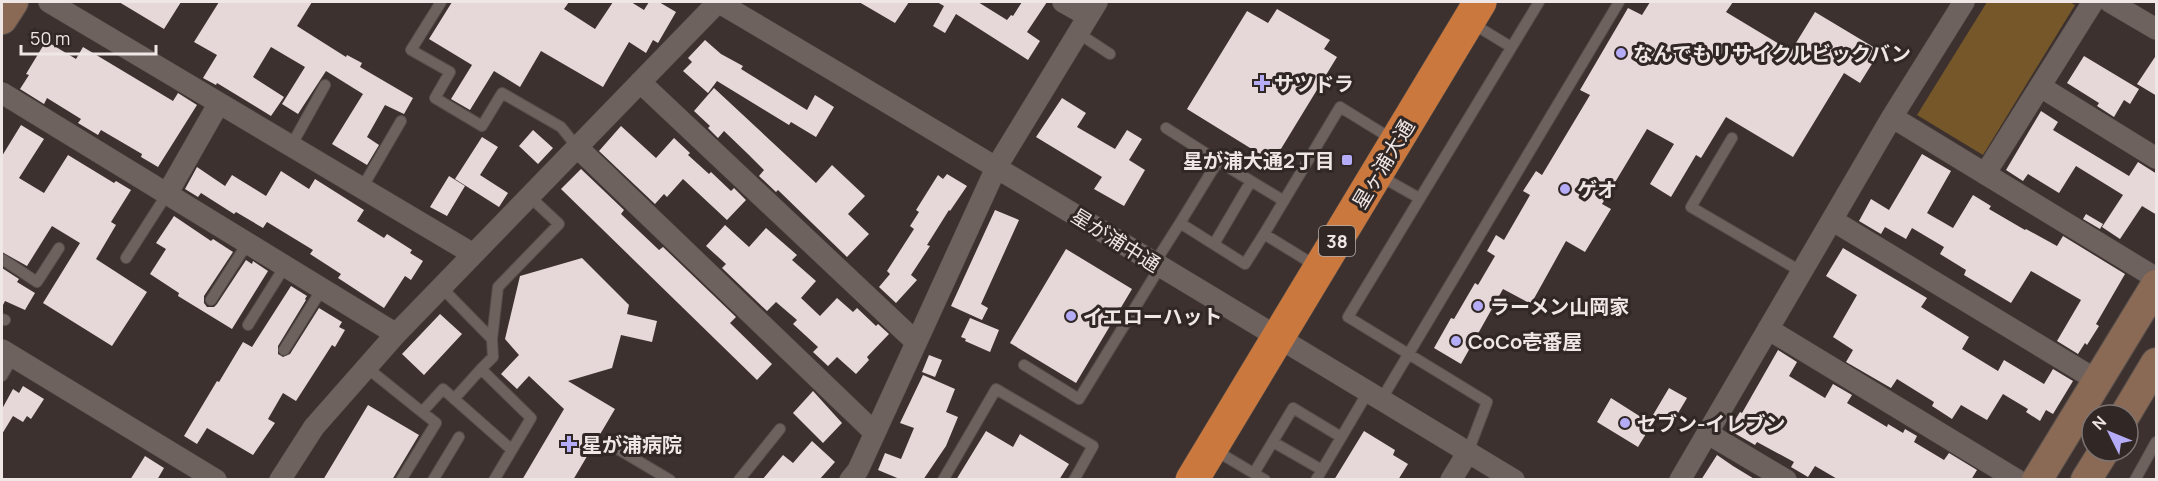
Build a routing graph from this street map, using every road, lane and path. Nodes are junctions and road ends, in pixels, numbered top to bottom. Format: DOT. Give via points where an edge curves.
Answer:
graph roads {
  1 [pos="13,2"];
  2 [pos="49,2"];
  3 [pos="441,2"];
  4 [pos="718,2"];
  5 [pos="1063,2"];
  6 [pos="1539,2"];
  7 [pos="1619,2"];
  8 [pos="1964,2"];
  9 [pos="2093,2"];
  10 [pos="2110,2"];
  11 [pos="1474,12"];
  12 [pos="1087,17"];
  13 [pos="2,19"];
  14 [pos="2157,29"];
  15 [pos="1511,47"];
  16 [pos="1110,54"];
  17 [pos="640,82"];
  18 [pos="325,85"];
  19 [pos="2041,87"];
  20 [pos="2,93"];
  21 [pos="219,104"];
  22 [pos="1892,117"];
  23 [pos="400,121"];
  24 [pos="1166,128"];
  25 [pos="1732,138"];
  26 [pos="1396,141"];
  27 [pos="291,146"];
  28 [pos="577,147"];
  29 [pos="2157,158"];
  30 [pos="1218,161"];
  31 [pos="997,166"];
  32 [pos="1377,174"];
  33 [pos="1985,174"];
  34 [pos="1251,181"];
  35 [pos="362,188"];
  36 [pos="166,194"];
  37 [pos="529,196"];
  38 [pos="1419,198"];
  39 [pos="1284,201"];
  40 [pos="1832,220"];
  41 [pos="1180,223"];
  42 [pos="1264,234"];
  43 [pos="247,244"];
  44 [pos="1214,244"];
  45 [pos="59,248"];
  46 [pos="473,254"];
  47 [pos="126,258"];
  48 [pos="2,259"];
  49 [pos="1157,265"];
  50 [pos="285,266"];
  51 [pos="1320,268"];
  52 [pos="1802,272"];
  53 [pos="2157,278"];
  54 [pos="2157,285"];
  55 [pos="441,287"];
  56 [pos="322,289"];
  57 [pos="211,300"];
  58 [pos="248,325"];
  59 [pos="1768,329"];
  60 [pos="396,334"];
  61 [pos="1278,338"];
  62 [pos="492,339"];
  63 [pos="916,342"];
  64 [pos="285,350"];
  65 [pos="7,354"];
  66 [pos="1408,355"];
  67 [pos="2157,363"];
  68 [pos="1024,365"];
  69 [pos="366,367"];
  70 [pos="481,369"];
  71 [pos="2,376"];
  72 [pos="2098,381"];
  73 [pos="1375,396"];
  74 [pos="454,399"];
  75 [pos="2132,403"];
  76 [pos="422,412"];
  77 [pos="780,429"];
  78 [pos="875,433"];
  79 [pos="1707,433"];
  80 [pos="1341,437"];
  81 [pos="459,438"];
  82 [pos="1273,442"];
  83 [pos="2157,442"];
  84 [pos="611,445"];
  85 [pos="1211,448"];
  86 [pos="512,450"];
  87 [pos="1468,452"];
  88 [pos="1254,473"];
  89 [pos="1319,475"];
  90 [pos="216,480"];
  91 [pos="280,480"];
  92 [pos="401,480"];
  93 [pos="433,480"];
  94 [pos="494,480"];
  95 [pos="670,480"];
  96 [pos="739,480"];
  97 [pos="850,480"];
  98 [pos="943,480"];
  99 [pos="1074,480"];
  100 [pos="1192,480"];
  101 [pos="1265,480"];
  102 [pos="1451,480"];
  103 [pos="1514,480"];
  104 [pos="1680,480"];
  105 [pos="1786,480"];
  106 [pos="2016,480"];
  107 [pos="2037,480"];
  108 [pos="2134,480"];
  1 -- 13 [label="street"];
  2 -- 21 [label="street"];
  3 -- 28 [label="lane" via="411,50 450,72 435,98 482,126 502,93 561,127"];
  4 -- 17 [label="street"];
  4 -- 31 [label="street, 星が浦中通"];
  5 -- 12 [label="street"];
  6 -- 15 [label="lane"];
  7 -- 66 [label="lane"];
  8 -- 22 [label="street"];
  9 -- 19 [label="street"];
  10 -- 14 [label="street"];
  11 -- 15 [label="lane"];
  11 -- 26 [label="highway, 星ヶ浦大通 / 38"];
  12 -- 16 [label="lane"];
  12 -- 31 [label="street"];
  15 -- 38 [label="lane"];
  17 -- 28 [label="street"];
  17 -- 63 [label="street"];
  18 -- 27 [label="lane"];
  19 -- 29 [label="street"];
  19 -- 33 [label="street"];
  20 -- 36 [label="street"];
  21 -- 27 [label="street"];
  21 -- 36 [label="street"];
  22 -- 33 [label="street"];
  22 -- 40 [label="street"];
  23 -- 35 [label="lane"];
  24 -- 30 [label="lane"];
  25 -- 52 [label="lane" via="1691,207"];
  26 -- 32 [label="highway, 星ヶ浦大通 / 38"];
  26 -- 39 [label="lane" via="1340,106"];
  27 -- 35 [label="street"];
  28 -- 37 [label="street"];
  28 -- 78 [label="street"];
  30 -- 34 [label="lane"];
  30 -- 41 [label="lane"];
  31 -- 49 [label="street, 星が浦中通"];
  31 -- 63 [label="street"];
  32 -- 38 [label="lane"];
  32 -- 51 [label="highway, 星ヶ浦大通 / 38"];
  33 -- 53 [label="street"];
  34 -- 39 [label="lane"];
  34 -- 44 [label="lane"];
  35 -- 46 [label="street"];
  36 -- 43 [label="street"];
  36 -- 47 [label="lane"];
  37 -- 46 [label="street"];
  37 -- 62 [label="lane" via="559,224 498,286"];
  38 -- 66 [label="lane" via="1348,317"];
  39 -- 42 [label="lane"];
  40 -- 52 [label="street"];
  40 -- 72 [label="street"];
  41 -- 44 [label="lane"];
  41 -- 49 [label="lane"];
  42 -- 44 [label="lane" via="1245,264"];
  42 -- 51 [label="lane"];
  43 -- 50 [label="street"];
  43 -- 57 [label="lane"];
  45 -- 48 [label="lane" via="37,282"];
  46 -- 55 [label="street"];
  49 -- 61 [label="street, 星が浦中通"];
  49 -- 68 [label="lane" via="1079,399"];
  50 -- 56 [label="street"];
  50 -- 58 [label="lane"];
  51 -- 61 [label="highway, 星ヶ浦大通 / 38"];
  52 -- 59 [label="street"];
  54 -- 72 [label="street"];
  55 -- 60 [label="street"];
  55 -- 62 [label="lane"];
  56 -- 60 [label="street"];
  56 -- 64 [label="lane"];
  59 -- 79 [label="street"];
  59 -- 106 [label="street"];
  60 -- 69 [label="street"];
  61 -- 73 [label="street, 星が浦中通"];
  61 -- 85 [label="highway, 星ヶ浦大通 / 38"];
  62 -- 70 [label="lane" via="493,357"];
  63 -- 78 [label="street"];
  65 -- 71 [label="lane"];
  65 -- 90 [label="street"];
  66 -- 73 [label="lane"];
  66 -- 87 [label="lane" via="1487,402"];
  67 -- 75 [label="street"];
  69 -- 76 [label="lane"];
  69 -- 91 [label="street" via="314,427"];
  70 -- 74 [label="lane"];
  70 -- 86 [label="lane" via="531,418"];
  72 -- 107 [label="street"];
  73 -- 80 [label="lane"];
  73 -- 87 [label="street, 星が浦中通"];
  74 -- 76 [label="lane" via="443,389"];
  74 -- 86 [label="lane"];
  76 -- 92 [label="lane" via="436,423"];
  77 -- 96 [label="lane"];
  78 -- 97 [label="street"];
  79 -- 104 [label="street"];
  79 -- 105 [label="street"];
  80 -- 82 [label="lane" via="1293,408"];
  80 -- 89 [label="lane"];
  81 -- 93 [label="lane"];
  82 -- 88 [label="lane"];
  82 -- 89 [label="lane"];
  83 -- 108 [label="lane"];
  84 -- 95 [label="lane"];
  85 -- 88 [label="lane"];
  85 -- 100 [label="highway, 星ヶ浦大通 / 38"];
  86 -- 94 [label="lane"];
  87 -- 102 [label="street"];
  87 -- 103 [label="street, 星が浦中通"];
  88 -- 101 [label="lane"];
  98 -- 99 [label="lane" via="996,389 1093,446"];
}
